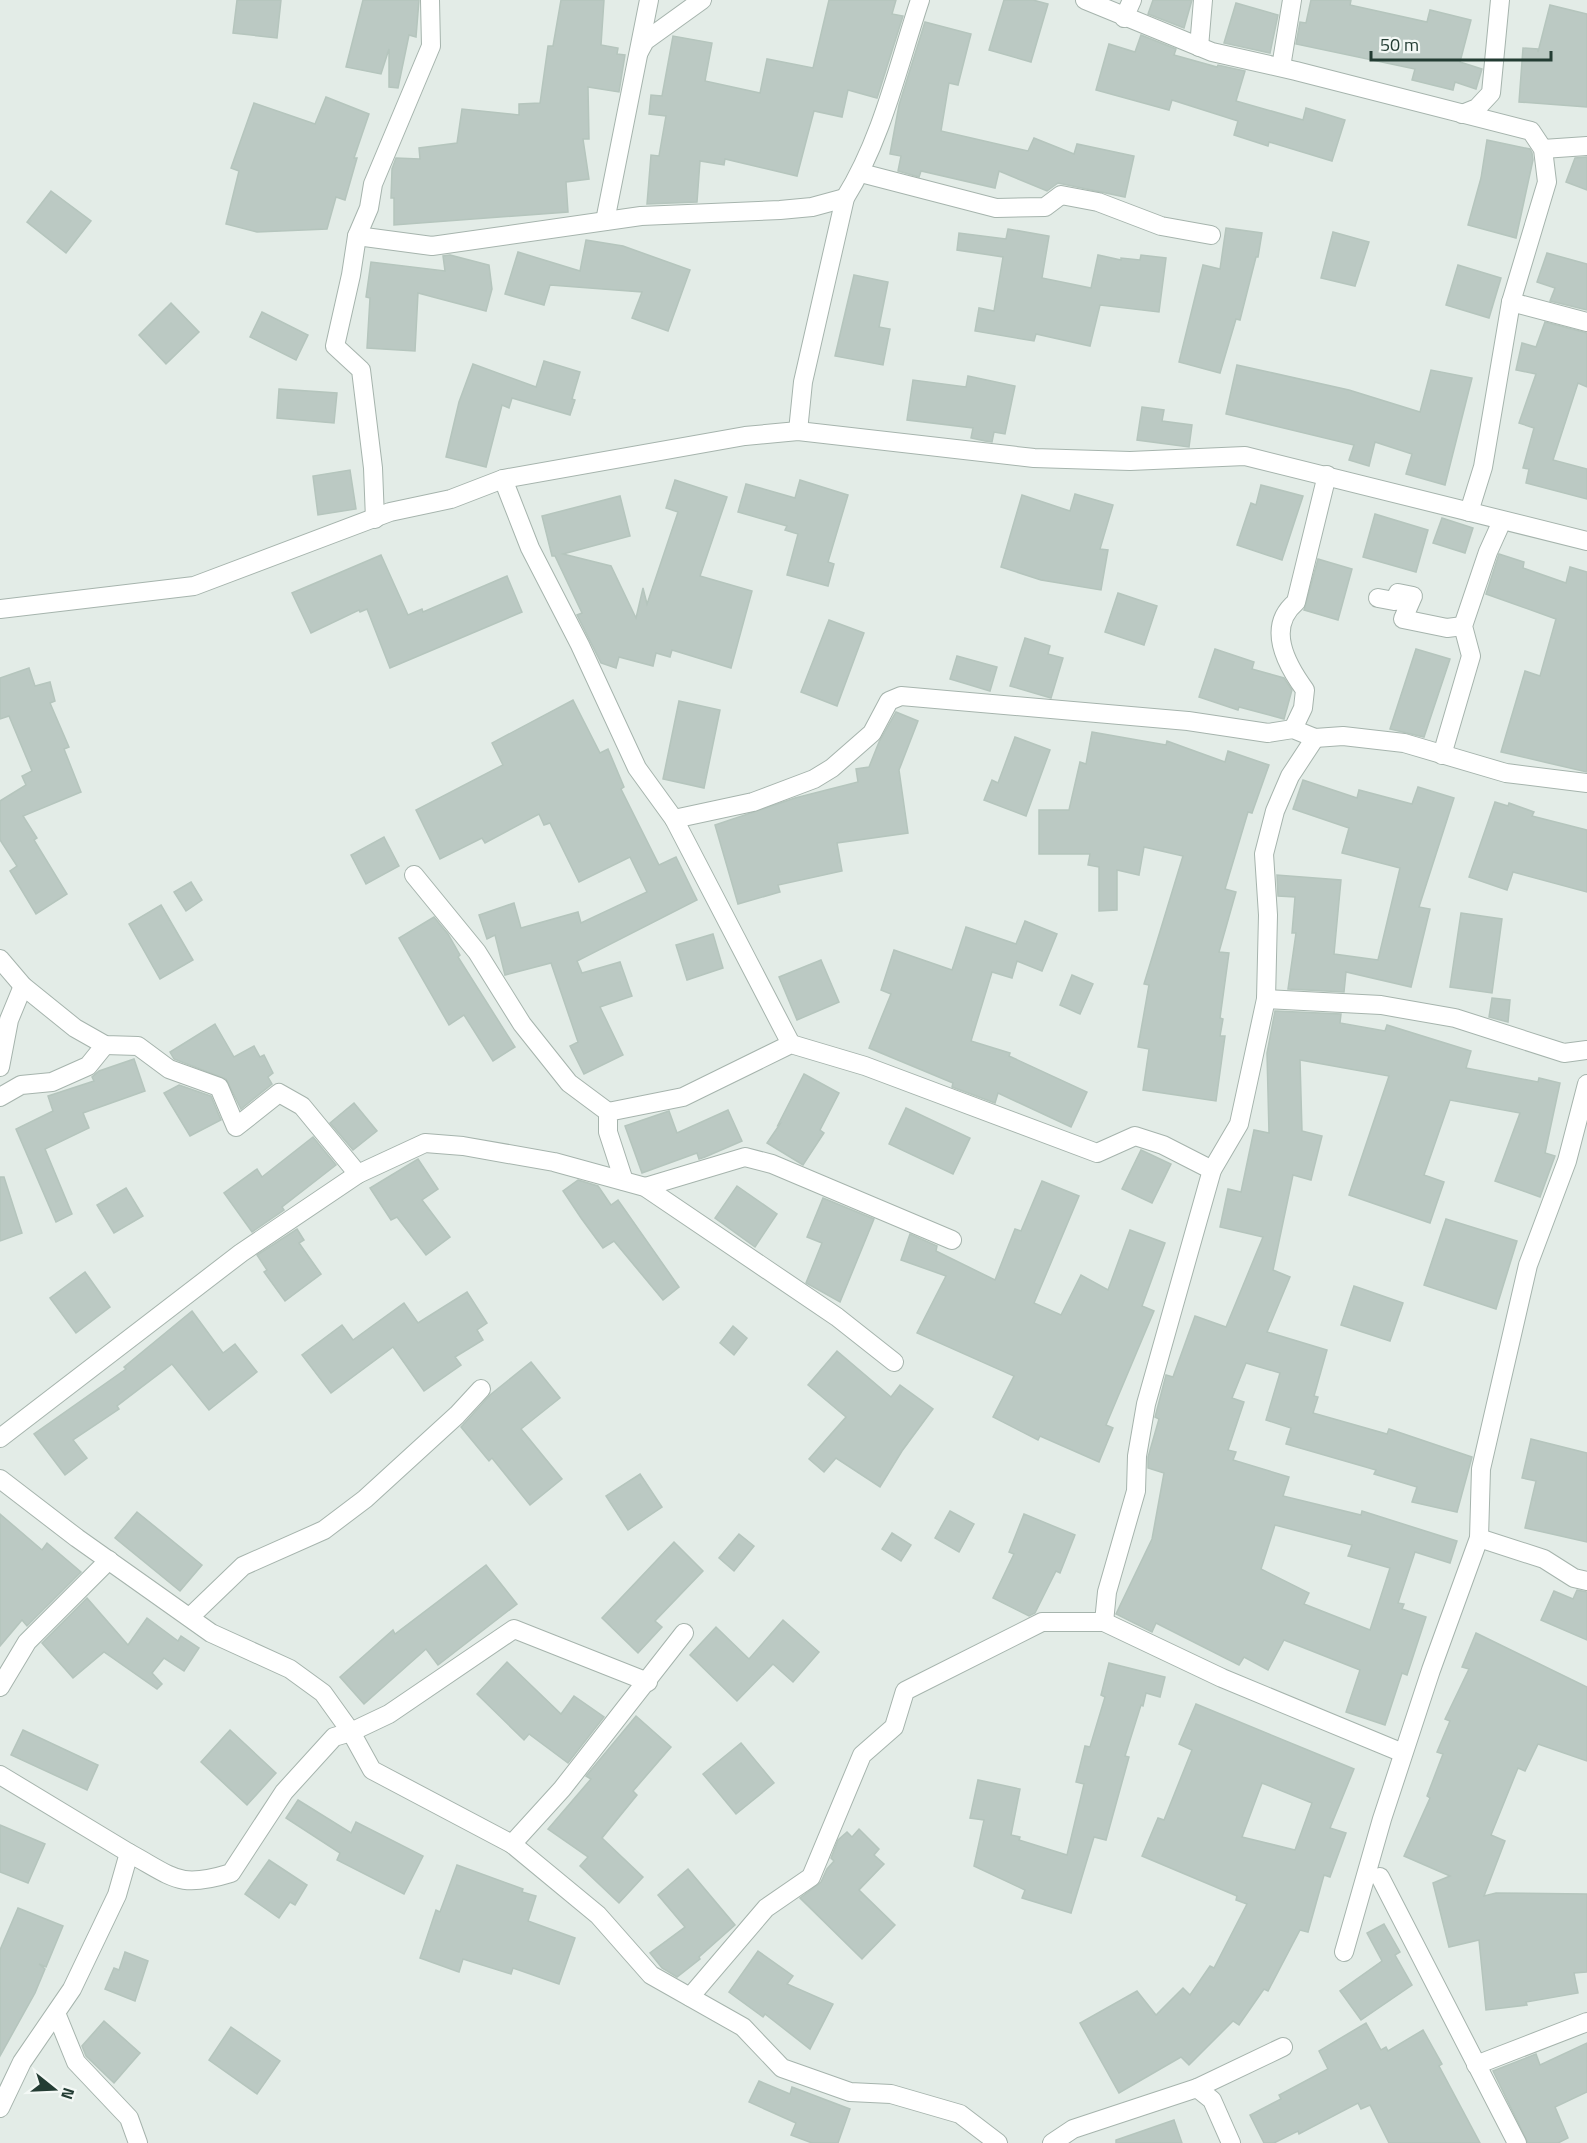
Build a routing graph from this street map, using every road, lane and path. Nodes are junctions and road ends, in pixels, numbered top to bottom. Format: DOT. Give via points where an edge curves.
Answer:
graph roads {
  1 [pos="430,0"];
  2 [pos="649,0"];
  3 [pos="702,0"];
  4 [pos="920,0"];
  5 [pos="1085,0"];
  6 [pos="1132,0"];
  7 [pos="1203,0"];
  8 [pos="1292,0"];
  9 [pos="1500,0"];
  10 [pos="1124,18"];
  11 [pos="1199,47"];
  12 [pos="638,54"];
  13 [pos="1281,67"];
  14 [pos="1462,114"];
  15 [pos="1587,146"];
  16 [pos="1543,149"];
  17 [pos="861,173"];
  18 [pos="845,198"];
  19 [pos="605,221"];
  20 [pos="1211,235"];
  21 [pos="357,236"];
  22 [pos="1511,302"];
  23 [pos="1587,322"];
  24 [pos="798,431"];
  25 [pos="1327,476"];
  26 [pos="503,479"];
  27 [pos="1469,512"];
  28 [pos="375,519"];
  29 [pos="1502,521"];
  30 [pos="1587,541"];
  31 [pos="1378,598"];
  32 [pos="0,609"];
  33 [pos="1463,626"];
  34 [pos="1293,729"];
  35 [pos="1315,738"];
  36 [pos="1442,755"];
  37 [pos="1587,783"];
  38 [pos="674,819"];
  39 [pos="414,875"];
  40 [pos="0,959"];
  41 [pos="23,986"];
  42 [pos="1266,999"];
  43 [pos="791,1044"];
  44 [pos="105,1045"];
  45 [pos="1587,1050"];
  46 [pos="0,1067"];
  47 [pos="1587,1084"];
  48 [pos="0,1097"];
  49 [pos="608,1112"];
  50 [pos="1212,1170"];
  51 [pos="358,1174"];
  52 [pos="624,1181"];
  53 [pos="645,1186"];
  54 [pos="952,1240"];
  55 [pos="894,1362"];
  56 [pos="481,1389"];
  57 [pos="0,1438"];
  58 [pos="0,1479"];
  59 [pos="1479,1538"];
  60 [pos="109,1560"];
  61 [pos="1587,1581"];
  62 [pos="191,1616"];
  63 [pos="1104,1622"];
  64 [pos="684,1634"];
  65 [pos="648,1682"];
  66 [pos="0,1687"];
  67 [pos="351,1732"];
  68 [pos="1403,1753"];
  69 [pos="0,1775"];
  70 [pos="512,1844"];
  71 [pos="129,1853"];
  72 [pos="1380,1877"];
  73 [pos="1344,1952"];
  74 [pos="690,1997"];
  75 [pos="56,2013"];
  76 [pos="1587,2022"];
  77 [pos="1283,2047"];
  78 [pos="1476,2065"];
  79 [pos="1197,2088"];
  80 [pos="0,2108"];
  81 [pos="138,2143"];
  82 [pos="998,2143"];
  83 [pos="1052,2143"];
  84 [pos="1231,2143"];
  85 [pos="1517,2143"];
  1 -- 21 [label="street" via="431,46 372,184 369,208"];
  2 -- 12 [label="street"];
  3 -- 12 [label="street" via="645,41"];
  4 -- 17 [label="street"];
  5 -- 10 [label="street"];
  6 -- 10 [label="street"];
  7 -- 11 [label="street"];
  8 -- 13 [label="street"];
  9 -- 14 [label="street" via="1491,93 1477,108"];
  10 -- 11 [label="street"];
  11 -- 13 [label="street"];
  12 -- 19 [label="street"];
  13 -- 14 [label="street"];
  14 -- 16 [label="street" via="1531,131"];
  15 -- 16 [label="street"];
  16 -- 22 [label="street" via="1547,182"];
  17 -- 18 [label="street"];
  17 -- 20 [label="street" via="996,208 1045,207 1061,195 1098,202 1161,226"];
  18 -- 19 [label="street" via="812,207"];
  18 -- 24 [label="street" via="803,382"];
  19 -- 21 [label="street" via="432,246"];
  21 -- 28 [label="street" via="335,346 361,370"];
  22 -- 23 [label="street"];
  22 -- 27 [label="street" via="1483,467"];
  24 -- 25 [label="street" via="1034,458 1130,461 1245,456"];
  24 -- 26 [label="street" via="745,436"];
  25 -- 27 [label="street"];
  25 -- 34 [label="street" via="1296,602 1284,613 1280,630 1290,669 1305,690 1303,708"];
  26 -- 28 [label="street" via="451,499"];
  26 -- 38 [label="street" via="530,548 637,768"];
  27 -- 29 [label="street"];
  28 -- 32 [label="street" via="194,586"];
  29 -- 30 [label="street"];
  29 -- 33 [label="street"];
  31 -- 33 [label="street" via="1395,601 1398,593 1413,596 1403,619 1448,628"];
  33 -- 36 [label="street" via="1472,656"];
  34 -- 35 [label="street"];
  34 -- 38 [label="street" via="1268,733 901,696 890,701 872,733 814,779 753,802"];
  35 -- 36 [label="street" via="1343,736 1404,743"];
  35 -- 42 [label="street" via="1290,776 1275,811 1264,855 1268,915"];
  36 -- 37 [label="street" via="1506,773"];
  38 -- 43 [label="street"];
  39 -- 49 [label="street" via="477,952 522,1024 569,1083"];
  40 -- 41 [label="street"];
  41 -- 44 [label="street" via="75,1028"];
  41 -- 46 [label="street" via="9,1020"];
  42 -- 45 [label="street" via="1381,1005 1455,1018 1564,1053"];
  42 -- 50 [label="street" via="1239,1124"];
  43 -- 49 [label="street" via="684,1097"];
  43 -- 50 [label="street" via="865,1066 1097,1153 1135,1136 1163,1145"];
  44 -- 48 [label="street" via="88,1066 52,1082 21,1084"];
  44 -- 51 [label="street" via="138,1046 169,1069 219,1087 236,1127 279,1093 302,1106"];
  47 -- 59 [label="street" via="1567,1161 1528,1265 1481,1468"];
  49 -- 52 [label="street" via="608,1132"];
  50 -- 63 [label="street" via="1146,1404 1137,1456 1136,1491 1107,1592"];
  51 -- 52 [label="street" via="425,1143 554,1162"];
  51 -- 57 [label="street" via="242,1253"];
  52 -- 53 [label="street"];
  53 -- 54 [label="street" via="745,1158 772,1164"];
  53 -- 55 [label="street" via="837,1317"];
  56 -- 62 [label="street" via="365,1499 324,1530 243,1566"];
  58 -- 60 [label="street"];
  59 -- 61 [label="street" via="1545,1559 1574,1578"];
  59 -- 68 [label="street"];
  60 -- 62 [label="street"];
  60 -- 66 [label="street" via="27,1642"];
  62 -- 67 [label="street" via="211,1633 290,1669 323,1694"];
  63 -- 68 [label="street" via="1222,1678"];
  63 -- 74 [label="street" via="1042,1622 905,1691 894,1727 862,1755 811,1877 766,1908"];
  64 -- 65 [label="street"];
  65 -- 67 [label="street" via="514,1629 389,1714"];
  65 -- 70 [label="street"];
  67 -- 70 [label="street" via="372,1770"];
  67 -- 71 [label="street" via="334,1737 284,1792 231,1873 203,1882 181,1881"];
  68 -- 73 [label="street"];
  69 -- 71 [label="street"];
  70 -- 74 [label="street" via="598,1915 651,1975"];
  71 -- 75 [label="street" via="117,1895 72,1989"];
  72 -- 78 [label="street"];
  74 -- 82 [label="street" via="743,2027 782,2068 850,2092 891,2094 960,2114"];
  75 -- 80 [label="street" via="22,2062"];
  75 -- 81 [label="street" via="76,2062 129,2118"];
  76 -- 78 [label="street"];
  77 -- 79 [label="street"];
  78 -- 85 [label="street"];
  79 -- 83 [label="street" via="1073,2129"];
  79 -- 84 [label="street" via="1212,2100"];
}
